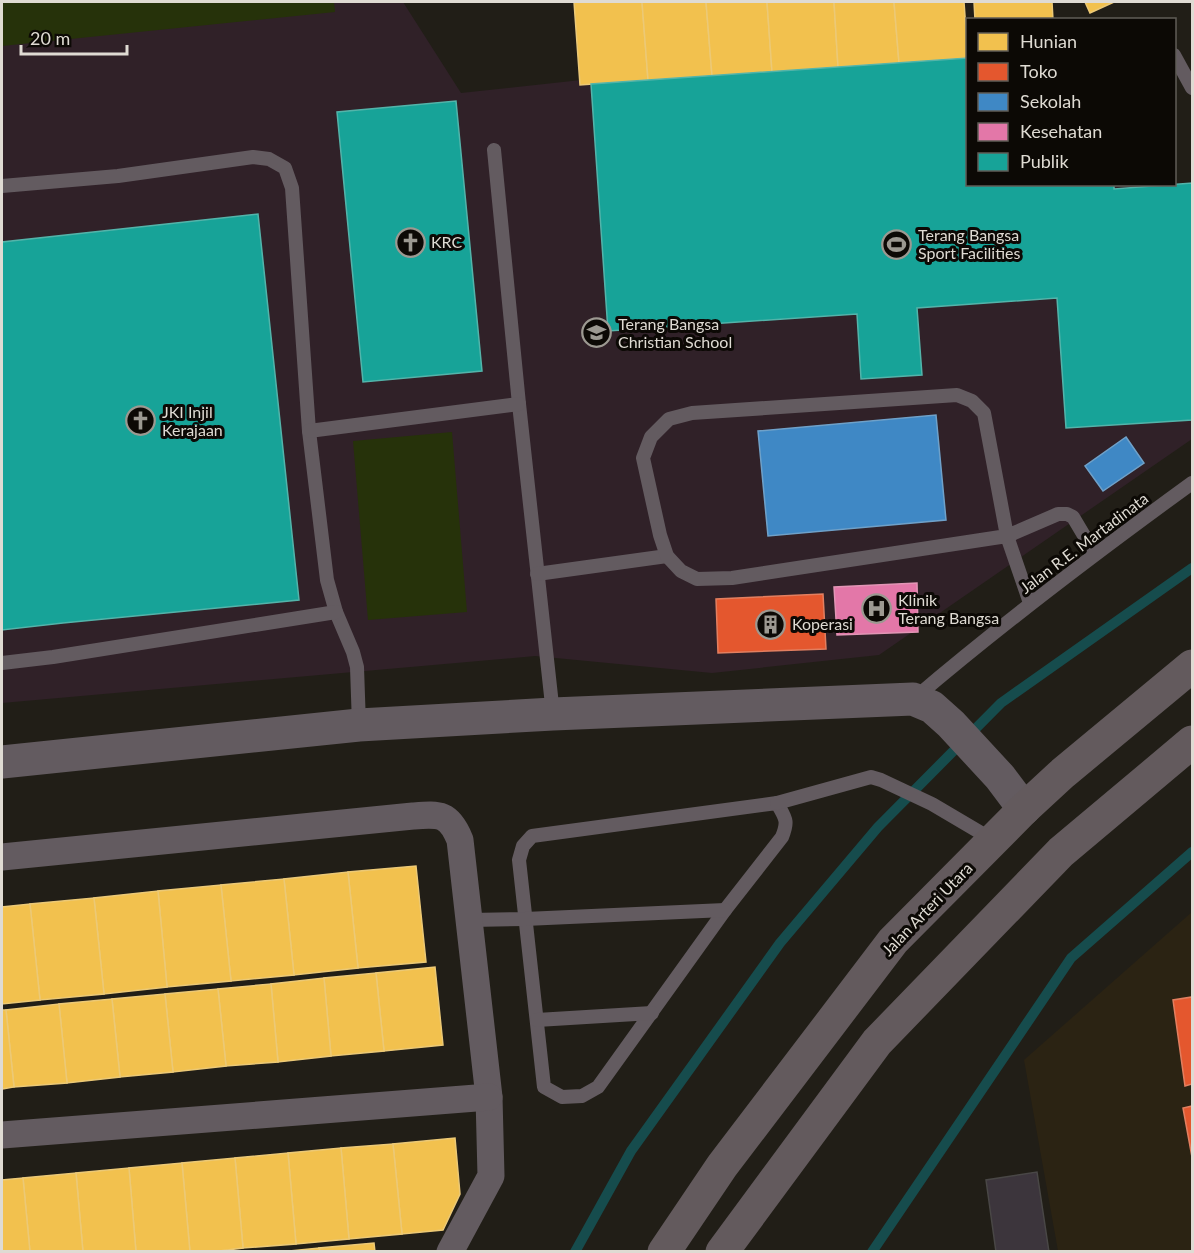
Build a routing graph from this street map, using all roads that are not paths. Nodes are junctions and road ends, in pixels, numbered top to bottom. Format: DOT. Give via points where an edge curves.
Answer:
graph roads {
  1 [pos="1176,59"];
  2 [pos="1192,88"];
  3 [pos="494,150"];
  4 [pos="2,186"];
  5 [pos="519,404"];
  6 [pos="309,430"];
  7 [pos="1192,483"];
  8 [pos="1007,536"];
  9 [pos="1095,554"];
  10 [pos="667,556"];
  11 [pos="537,574"];
  12 [pos="1030,603"];
  13 [pos="336,612"];
  14 [pos="2,663"];
  15 [pos="1192,666"];
  16 [pos="913,699"];
  17 [pos="553,714"];
  18 [pos="359,725"];
  19 [pos="1192,742"];
  20 [pos="2,762"];
  21 [pos="777,803"];
  22 [pos="1024,809"];
  23 [pos="993,840"];
  24 [pos="2,856"];
  25 [pos="725,910"];
  26 [pos="470,920"];
  27 [pos="525,920"];
  28 [pos="652,1013"];
  29 [pos="537,1020"];
  30 [pos="489,1097"];
  31 [pos="2,1135"];
  32 [pos="450,1251"];
  33 [pos="664,1251"];
  34 [pos="722,1251"];
  1 -- 2 [label="lane"];
  3 -- 5 [label="lane"];
  4 -- 6 [label="lane" via="118,176 253,157 269,159 285,168 292,188"];
  5 -- 6 [label="lane"];
  5 -- 11 [label="lane"];
  6 -- 13 [label="lane" via="327,580"];
  7 -- 9 [label="lane, Jalan R.E. Martadinata"];
  8 -- 9 [label="lane" via="1058,514 1067,514 1078,523"];
  8 -- 10 [label="lane" via="732,578 697,579"];
  8 -- 10 [label="lane" via="984,413 972,401 957,395 692,412 669,419 651,436 643,458"];
  8 -- 12 [label="lane"];
  9 -- 12 [label="lane, Jalan R.E. Martadinata"];
  10 -- 11 [label="lane"];
  11 -- 17 [label="lane"];
  12 -- 16 [label="lane, Jalan R.E. Martadinata"];
  13 -- 14 [label="lane"];
  13 -- 18 [label="lane" via="357,667"];
  15 -- 22 [label="highway, Jalan Arteri Utara"];
  16 -- 17 [label="street"];
  16 -- 22 [label="street" via="932,707 951,724"];
  17 -- 18 [label="street"];
  18 -- 20 [label="street"];
  19 -- 34 [label="highway" via="1061,852 877,1042"];
  21 -- 23 [label="lane" via="871,777 932,804"];
  21 -- 25 [label="lane" via="787,825 782,837"];
  21 -- 27 [label="lane" via="532,836 523,846 519,860"];
  22 -- 23 [label="highway, Jalan Arteri Utara"];
  23 -- 33 [label="highway, Jalan Arteri Utara" via="893,940 722,1166"];
  24 -- 26 [label="street" via="443,816 460,840"];
  25 -- 27 [label="lane"];
  25 -- 28 [label="lane"];
  26 -- 27 [label="lane"];
  26 -- 30 [label="street"];
  27 -- 29 [label="lane"];
  28 -- 29 [label="lane"];
  28 -- 29 [label="lane" via="598,1087 582,1096 562,1097 544,1087"];
  30 -- 31 [label="street"];
  30 -- 32 [label="street" via="491,1176"];
}
